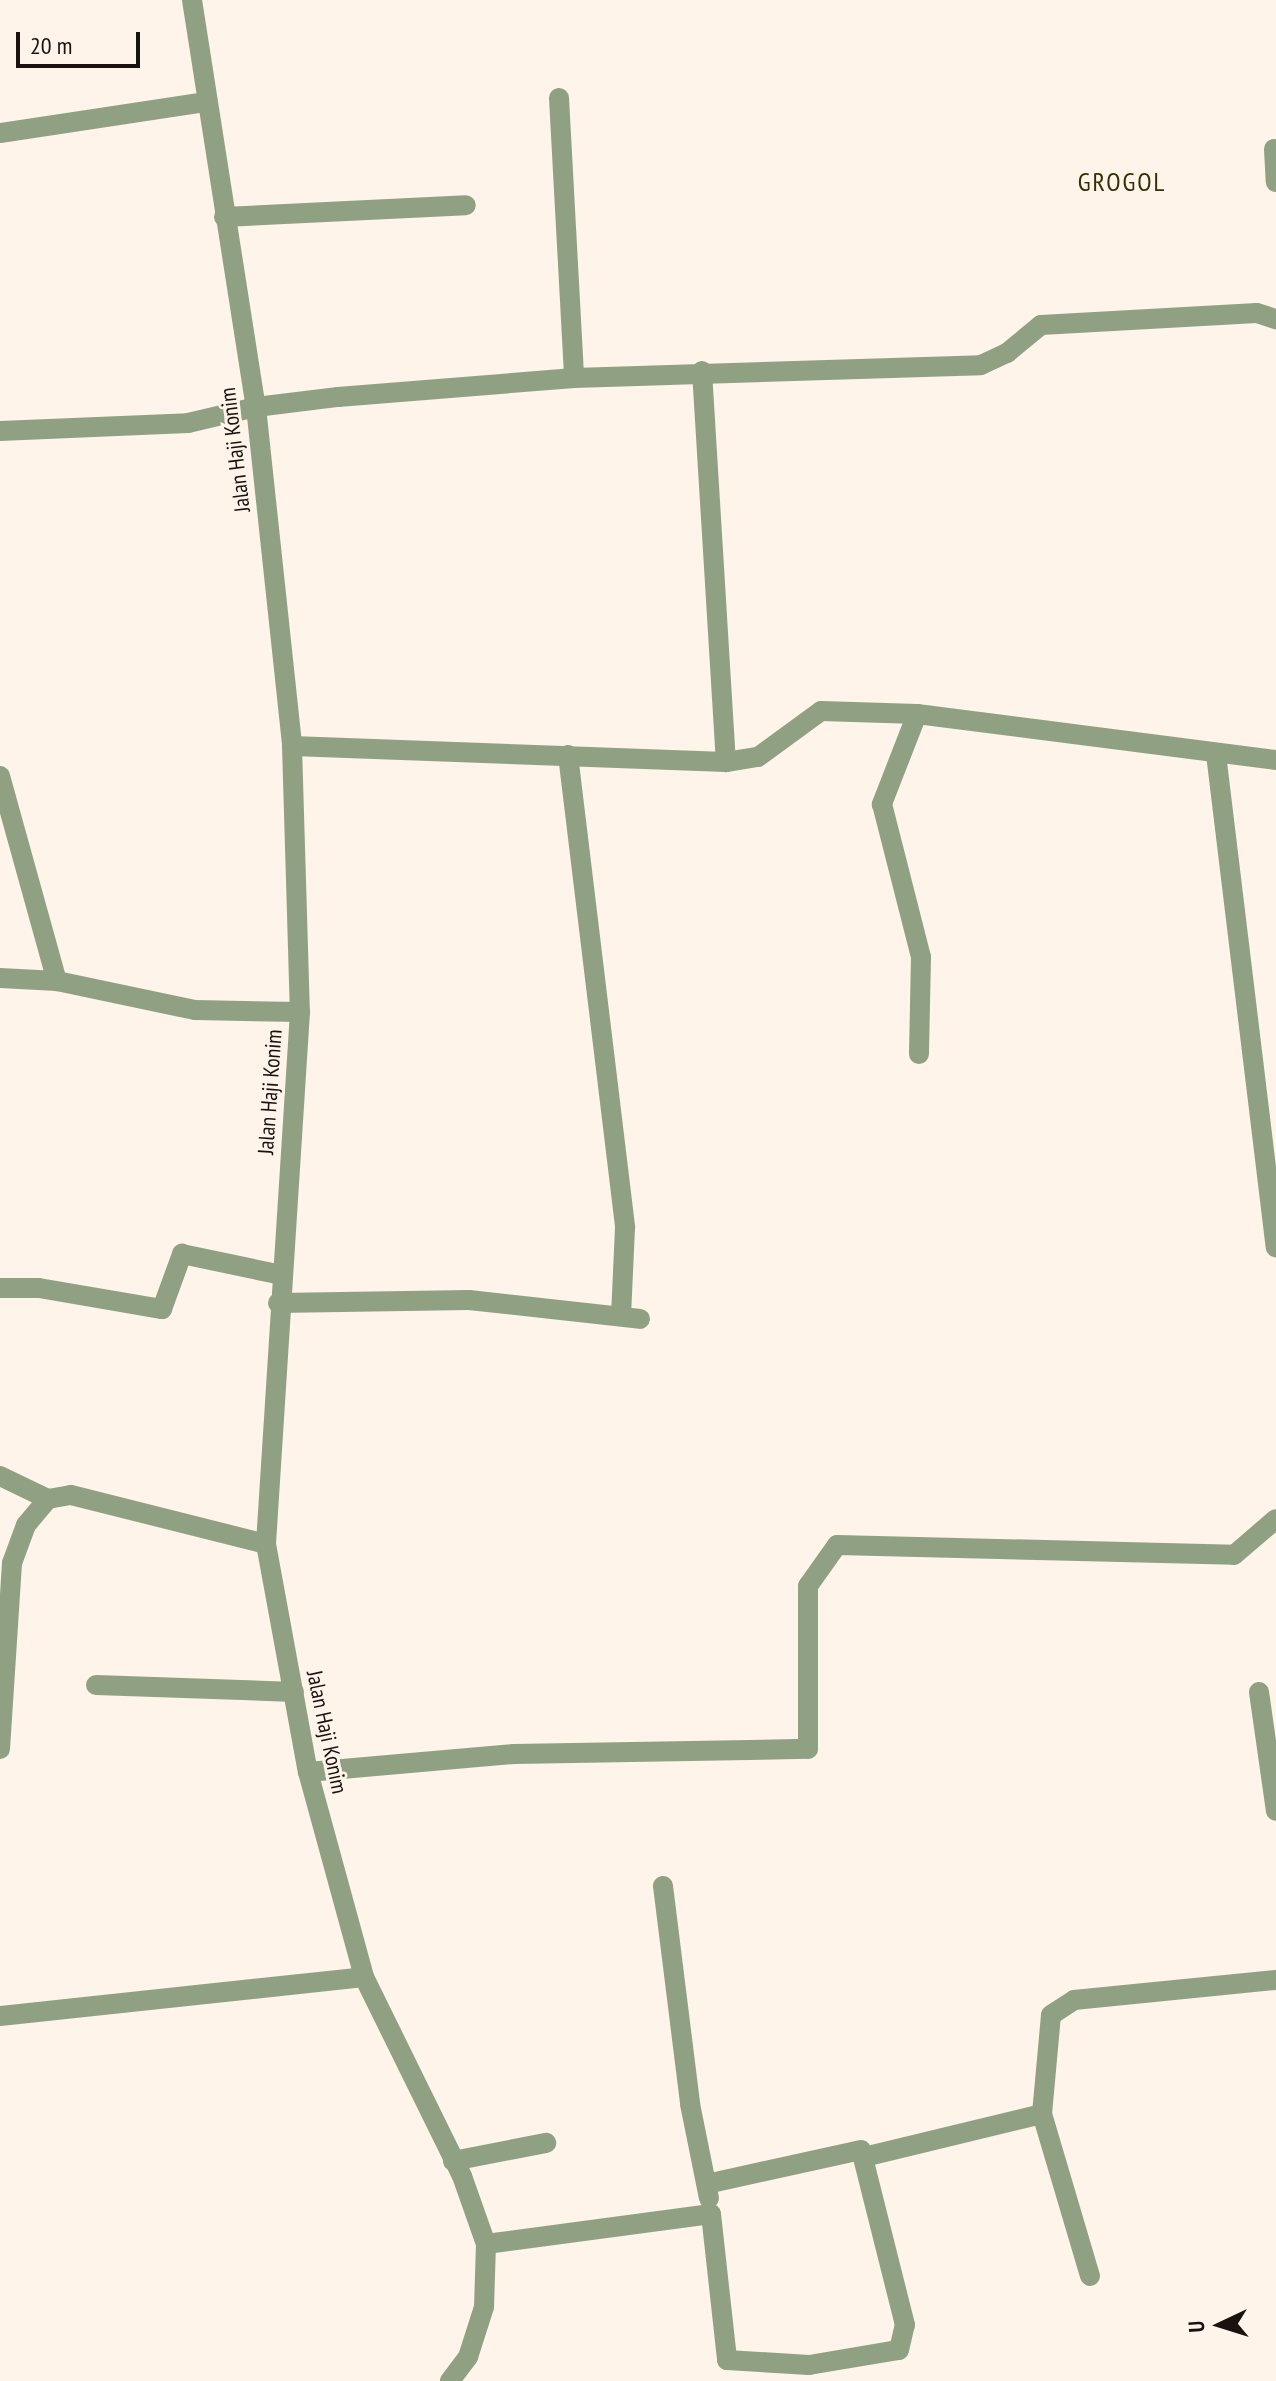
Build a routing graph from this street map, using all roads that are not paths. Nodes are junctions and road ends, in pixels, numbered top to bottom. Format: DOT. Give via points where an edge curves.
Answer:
graph roads {
  1 [pos="192,0"];
  2 [pos="559,98"];
  3 [pos="205,102"];
  4 [pos="0,133"];
  5 [pos="1274,149"];
  6 [pos="1276,182"];
  7 [pos="466,205"];
  8 [pos="224,217"];
  9 [pos="1276,319"];
  10 [pos="702,371"];
  11 [pos="574,378"];
  12 [pos="256,407"];
  13 [pos="0,431"];
  14 [pos="917,714"];
  15 [pos="292,746"];
  16 [pos="1216,754"];
  17 [pos="568,755"];
  18 [pos="1276,760"];
  19 [pos="726,762"];
  20 [pos="0,776"];
  21 [pos="0,978"];
  22 [pos="57,981"];
  23 [pos="300,1012"];
  24 [pos="919,1054"];
  25 [pos="1276,1247"];
  26 [pos="282,1275"];
  27 [pos="0,1288"];
  28 [pos="278,1303"];
  29 [pos="0,1476"];
  30 [pos="48,1499"];
  31 [pos="1276,1519"];
  32 [pos="266,1544"];
  33 [pos="96,1685"];
  34 [pos="294,1692"];
  35 [pos="1259,1692"];
  36 [pos="0,1749"];
  37 [pos="308,1772"];
  38 [pos="1276,1811"];
  39 [pos="663,1886"];
  40 [pos="364,1977"];
  41 [pos="1276,1982"];
  42 [pos="0,2016"];
  43 [pos="1042,2114"];
  44 [pos="546,2143"];
  45 [pos="864,2157"];
  46 [pos="453,2161"];
  47 [pos="707,2184"];
  48 [pos="711,2214"];
  49 [pos="486,2244"];
  50 [pos="1090,2276"];
  51 [pos="450,2381"];
  1 -- 3 [label="street, Jalan Haji Konim"];
  2 -- 11 [label="street"];
  3 -- 4 [label="street"];
  3 -- 8 [label="street, Jalan Haji Konim"];
  5 -- 6 [label="street"];
  7 -- 8 [label="street"];
  8 -- 12 [label="street, Jalan Haji Konim"];
  9 -- 10 [label="street" via="1257,313 1041,325 1007,353 969,366"];
  10 -- 11 [label="street"];
  10 -- 19 [label="street"];
  11 -- 12 [label="street"];
  12 -- 13 [label="street" via="188,423"];
  12 -- 15 [label="street, Jalan Haji Konim"];
  14 -- 16 [label="street"];
  14 -- 19 [label="street" via="821,711 758,757"];
  14 -- 24 [label="street" via="882,804 921,957"];
  15 -- 17 [label="street"];
  15 -- 23 [label="street, Jalan Haji Konim"];
  16 -- 18 [label="street"];
  16 -- 25 [label="street"];
  17 -- 19 [label="street"];
  17 -- 28 [label="street" via="625,1228 630,1317 469,1300"];
  20 -- 22 [label="street"];
  21 -- 22 [label="street"];
  22 -- 23 [label="street" via="195,1010"];
  23 -- 26 [label="street, Jalan Haji Konim"];
  26 -- 27 [label="street" via="182,1254 162,1309 39,1288"];
  26 -- 28 [label="street, Jalan Haji Konim"];
  28 -- 32 [label="street, Jalan Haji Konim"];
  29 -- 30 [label="street"];
  30 -- 32 [label="street" via="71,1495"];
  30 -- 36 [label="street" via="26,1525 12,1563"];
  31 -- 37 [label="street" via="1234,1555 837,1545 808,1586 808,1749 514,1754"];
  32 -- 34 [label="street, Jalan Haji Konim"];
  33 -- 34 [label="street"];
  34 -- 37 [label="street, Jalan Haji Konim"];
  35 -- 38 [label="street"];
  37 -- 40 [label="street, Jalan Haji Konim"];
  39 -- 47 [label="street" via="690,2104"];
  40 -- 42 [label="street"];
  40 -- 46 [label="street, Jalan Haji Konim"];
  41 -- 43 [label="street" via="1074,2000 1051,2015"];
  43 -- 45 [label="street"];
  43 -- 50 [label="street"];
  44 -- 46 [label="street"];
  45 -- 47 [label="street" via="860,2150 845,2151"];
  45 -- 48 [label="street" via="905,2325 899,2350 809,2365 727,2360"];
  46 -- 49 [label="street, Jalan Haji Konim"];
  47 -- 48 [label="street"];
  48 -- 49 [label="street"];
  49 -- 51 [label="street" via="484,2307 468,2357"];
}
